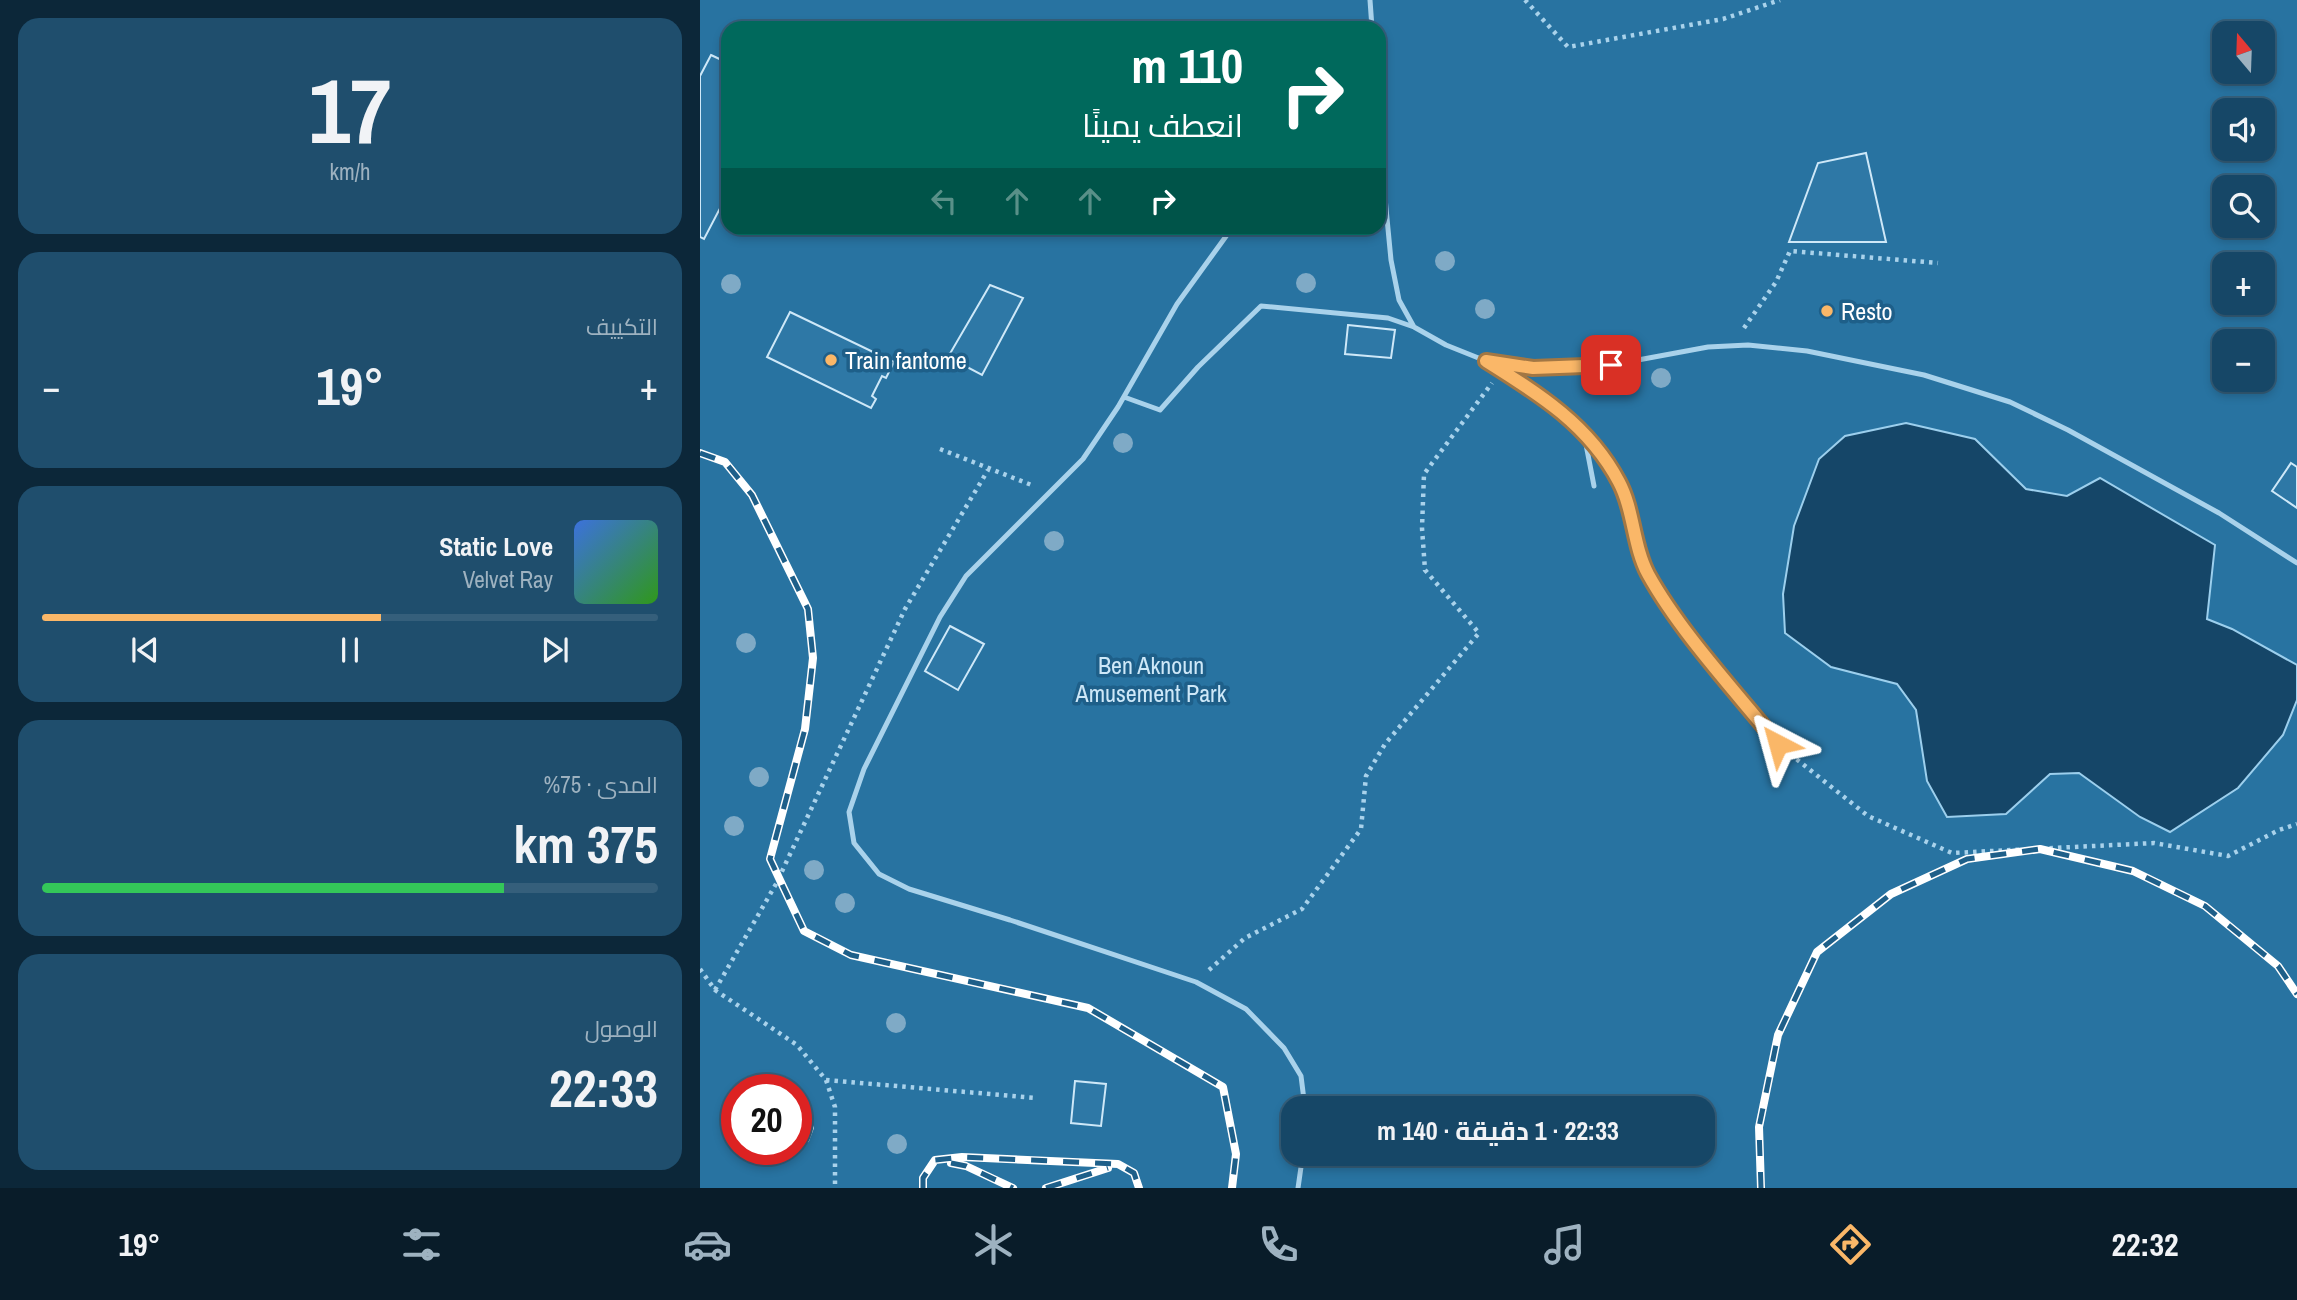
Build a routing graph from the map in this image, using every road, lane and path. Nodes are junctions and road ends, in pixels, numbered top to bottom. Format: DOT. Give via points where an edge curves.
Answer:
graph roads {
  1 [pos="1370,0"];
  2 [pos="1525,0"];
  3 [pos="1780,0"];
  4 [pos="1372,21"];
  5 [pos="1386,208"];
  6 [pos="1227,235"];
  7 [pos="1938,263"];
  8 [pos="1414,327"];
  9 [pos="1731,346"];
  10 [pos="1486,361"];
  11 [pos="1501,371"];
  12 [pos="1124,397"];
  13 [pos="1583,431"];
  14 [pos="940,449"];
  15 [pos="988,470"];
  16 [pos="1594,486"];
  17 [pos="1050,492"];
  18 [pos="2297,564"];
  19 [pos="1778,744"];
  20 [pos="2297,824"];
  21 [pos="700,970"];
  22 [pos="1196,982"];
  23 [pos="715,990"];
  24 [pos="826,1080"];
  25 [pos="1304,1096"];
  26 [pos="1036,1098"];
  27 [pos="1301,1166"];
  28 [pos="835,1188"];
  29 [pos="1298,1188"];
  1 -- 4 [label="lane"];
  2 -- 3 [label="path" via="1568,47 1723,19"];
  5 -- 8 [label="lane" via="1399,300"];
  6 -- 12 [label="lane" via="1177,304"];
  7 -- 9 [label="path" via="1790,251 1776,282"];
  8 -- 10 [label="lane"];
  8 -- 12 [label="lane" via="1388,318 1261,306 1160,410"];
  9 -- 10 [label="lane" via="1611,365 1533,368"];
  9 -- 18 [label="lane" via="1807,351 1924,375 2010,402 2218,513"];
  10 -- 11 [label="lane"];
  11 -- 13 [label="lane" via="1538,393"];
  11 -- 22 [label="path" via="1424,474 1425,570 1479,633 1385,744 1366,776 1361,829 1302,909 1245,938"];
  12 -- 17 [label="lane" via="1083,459"];
  13 -- 16 [label="lane"];
  13 -- 19 [label="lane" via="1620,483 1647,572 1685,628"];
  14 -- 15 [label="path"];
  15 -- 17 [label="path"];
  15 -- 23 [label="path" via="905,610 776,884"];
  17 -- 22 [label="lane" via="966,576 940,617 864,769 849,812 854,843 879,873 909,889"];
  19 -- 20 [label="path" via="1868,816 1952,853 2154,843 2228,856"];
  21 -- 23 [label="path"];
  22 -- 25 [label="lane" via="1246,1009 1284,1048 1301,1076"];
  23 -- 24 [label="path" via="797,1045"];
  24 -- 26 [label="path"];
  24 -- 28 [label="path" via="835,1107"];
  27 -- 29 [label="lane"];
}
